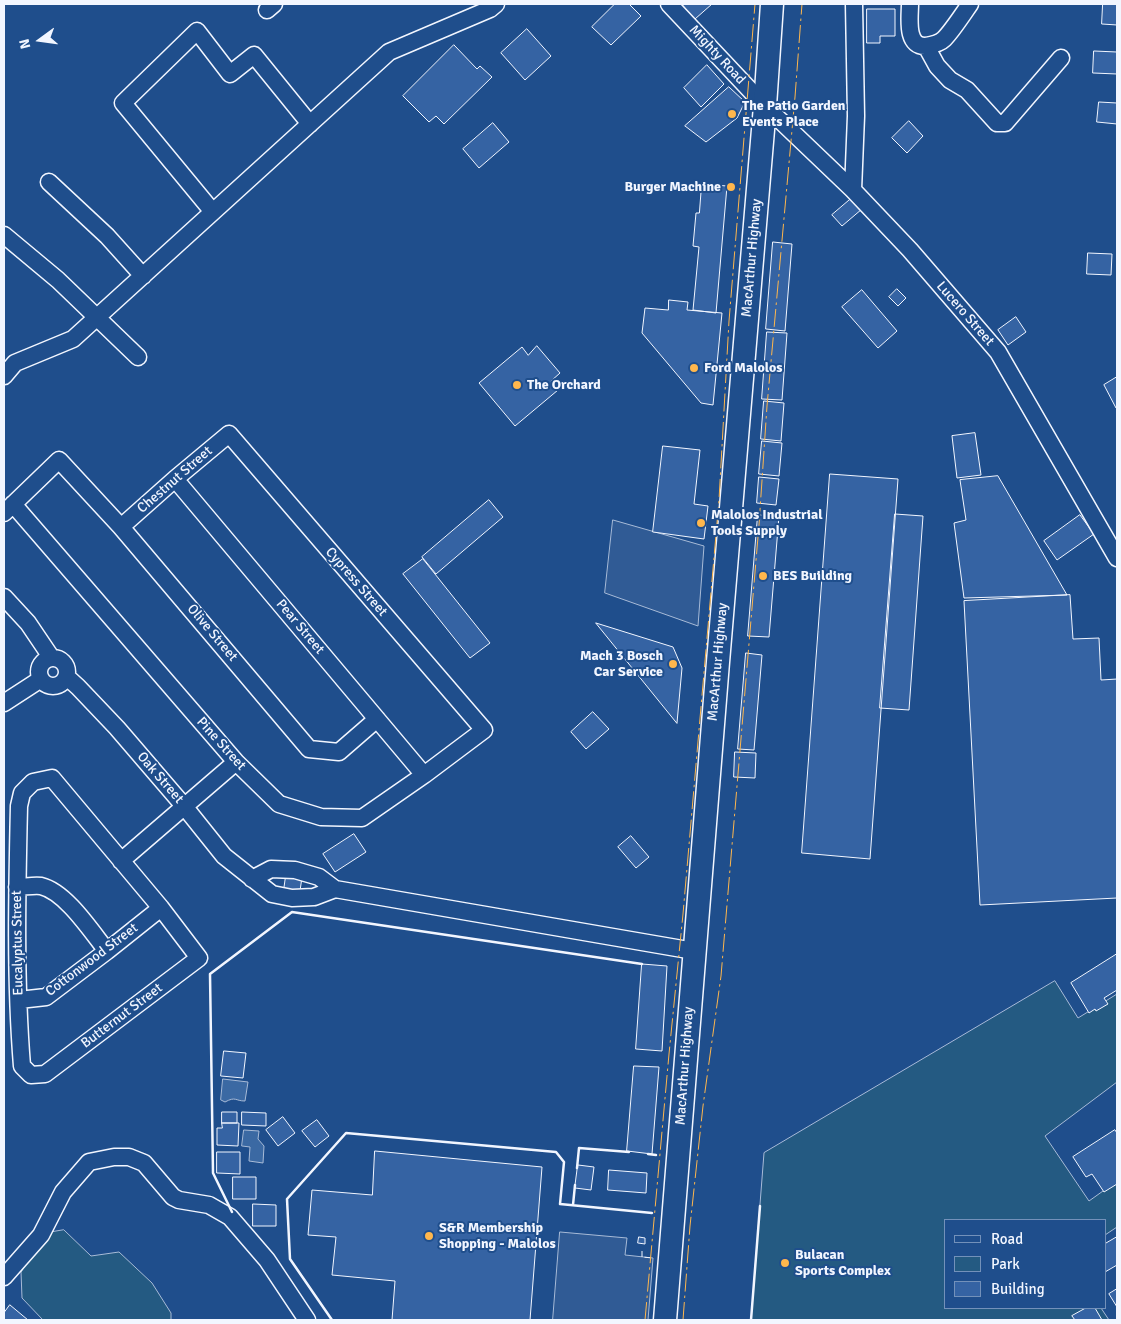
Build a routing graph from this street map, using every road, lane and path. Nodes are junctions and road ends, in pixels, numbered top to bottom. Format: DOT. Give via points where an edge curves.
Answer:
graph roads {
  1 [pos="496,4"];
  2 [pos="668,4"];
  3 [pos="772,4"];
  4 [pos="854,4"];
  5 [pos="910,4"];
  6 [pos="970,4"];
  7 [pos="926,46"];
  8 [pos="1062,58"];
  9 [pos="765,106"];
  10 [pos="310,124"];
  11 [pos="49,182"];
  12 [pos="853,190"];
  13 [pos="213,212"];
  14 [pos="4,235"];
  15 [pos="143,276"];
  16 [pos="97,317"];
  17 [pos="138,357"];
  18 [pos="4,376"];
  19 [pos="229,434"];
  20 [pos="175,479"];
  21 [pos="8,509"];
  22 [pos="121,527"];
  23 [pos="1117,558"];
  24 [pos="4,597"];
  25 [pos="52,657"];
  26 [pos="67,677"];
  27 [pos="40,679"];
  28 [pos="4,703"];
  29 [pos="377,719"];
  30 [pos="484,730"];
  31 [pos="236,762"];
  32 [pos="424,775"];
  33 [pos="184,806"];
  34 [pos="121,861"];
  35 [pos="252,879"];
  36 [pos="17,887"];
  37 [pos="335,889"];
  38 [pos="161,908"];
  39 [pos="107,951"];
  40 [pos="694,951"];
  41 [pos="19,1000"];
  42 [pos="45,1074"];
  43 [pos="4,1277"];
  44 [pos="307,1320"];
  45 [pos="665,1320"];
  1 -- 10 [label="street" via="389,52"];
  2 -- 9 [label="street, Mighty Road"];
  3 -- 9 [label="highway, MacArthur Highway"];
  4 -- 12 [label="street" via="856,116"];
  5 -- 7 [label="street" via="910,34 914,42"];
  6 -- 7 [label="street" via="943,40"];
  7 -- 8 [label="street" via="937,66 950,80 967,90 997,123 1005,123"];
  9 -- 12 [label="street, Lucero Street"];
  9 -- 40 [label="highway, MacArthur Highway"];
  10 -- 13 [label="street"];
  10 -- 13 [label="street" via="254,55 230,74 197,31 123,103"];
  11 -- 15 [label="street" via="108,236"];
  12 -- 23 [label="street, Lucero Street" via="998,352"];
  13 -- 15 [label="street"];
  14 -- 16 [label="street"];
  15 -- 16 [label="street"];
  16 -- 17 [label="street"];
  16 -- 18 [label="street" via="73,339 15,363"];
  19 -- 20 [label="street, Chestnut Street"];
  19 -- 30 [label="street, Cypress Street"];
  20 -- 22 [label="street, Chestnut Street"];
  20 -- 29 [label="street, Pear Street"];
  21 -- 22 [label="street, Olive Street" via="59,460"];
  21 -- 31 [label="street, Pine Street"];
  22 -- 29 [label="street, Olive Street" via="309,749 339,752"];
  24 -- 25 [label="street"];
  25 -- 26 [label="street" via="65,663"];
  25 -- 27 [label="street" via="40,665"];
  26 -- 27 [label="street" via="55,686 49,686"];
  26 -- 33 [label="street, Oak Street" via="117,728"];
  27 -- 28 [label="street"];
  29 -- 32 [label="street, Pear Street"];
  30 -- 32 [label="street, Pine Street"];
  31 -- 32 [label="street, Pine Street" via="279,804 321,817 362,818"];
  31 -- 33 [label="street"];
  33 -- 34 [label="street"];
  33 -- 35 [label="street, Oak Street" via="224,856"];
  34 -- 36 [label="street, Eucalyptus Street" via="52,778 32,782 22,793 19,806"];
  34 -- 38 [label="street"];
  35 -- 37 [label="street, Oak Street" via="272,894 292,898 314,897"];
  35 -- 37 [label="street" via="272,869 295,870 319,877"];
  36 -- 39 [label="street" via="40,886 68,902"];
  36 -- 41 [label="street, Eucalyptus Street"];
  37 -- 40 [label="street"];
  38 -- 39 [label="street, Cottonwood Street"];
  38 -- 42 [label="street, Butternut Street" via="199,958"];
  39 -- 41 [label="street, Cottonwood Street" via="46,997"];
  40 -- 45 [label="highway, MacArthur Highway"];
  41 -- 42 [label="street, Eucalyptus Street" via="22,1066 31,1075"];
  43 -- 44 [label="street" via="41,1235 63,1192 89,1162 129,1157 144,1163 173,1197 209,1205 230,1217 267,1260"];
}
